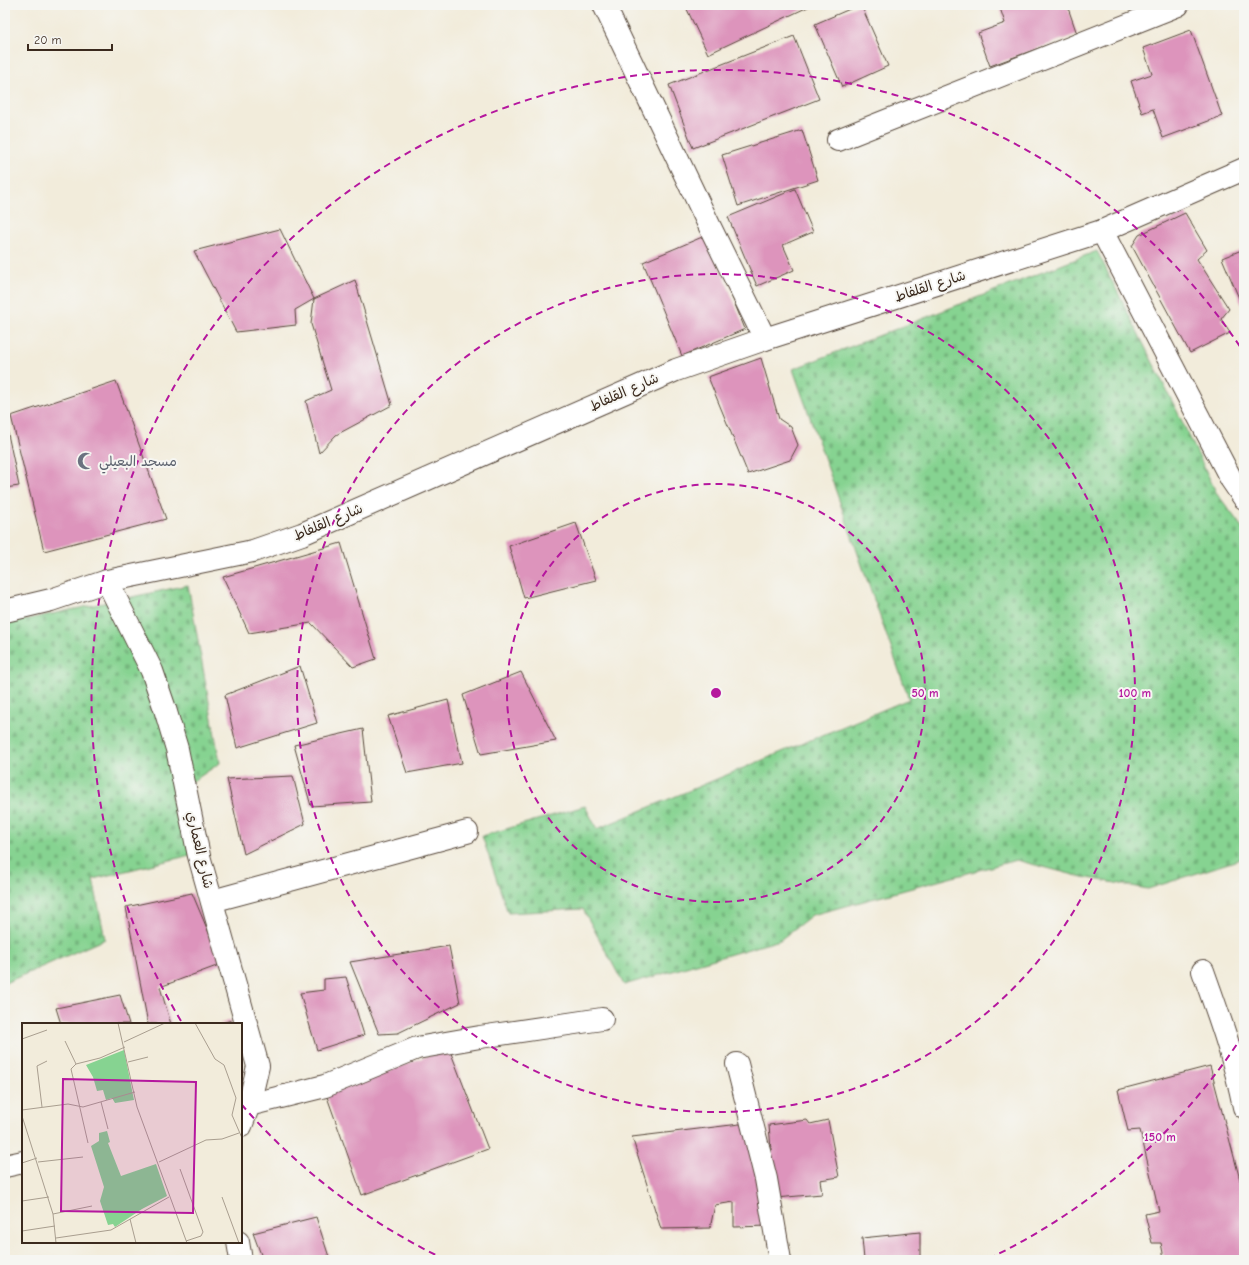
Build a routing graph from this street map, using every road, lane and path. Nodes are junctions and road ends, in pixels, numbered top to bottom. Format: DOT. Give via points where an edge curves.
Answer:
graph roads {
  1 [pos="604,5"];
  2 [pos="1178,5"];
  3 [pos="838,140"];
  4 [pos="1244,169"];
  5 [pos="1102,231"];
  6 [pos="765,339"];
  7 [pos="1244,498"];
  8 [pos="107,581"];
  9 [pos="5,611"];
  10 [pos="468,832"];
  11 [pos="212,901"];
  12 [pos="1203,971"];
  13 [pos="602,1019"];
  14 [pos="737,1064"];
  15 [pos="245,1106"];
  16 [pos="1244,1107"];
  17 [pos="242,1121"];
  18 [pos="22,1162"];
  19 [pos="5,1166"];
  20 [pos="238,1243"];
  21 [pos="240,1260"];
  22 [pos="780,1260"];
  1 -- 6 [label="street"];
  2 -- 3 [label="street"];
  4 -- 5 [label="street, شارع القلفاط"];
  5 -- 6 [label="street, شارع القلفاط"];
  5 -- 7 [label="street"];
  6 -- 8 [label="street, شارع القلفاط" via="676,370 302,534 253,551"];
  8 -- 9 [label="street, شارع القلفاط" via="51,600"];
  8 -- 11 [label="street, شارع العماري" via="152,671 165,709"];
  10 -- 11 [label="street"];
  11 -- 15 [label="street, شارع العماري" via="258,1066"];
  12 -- 16 [label="street" via="1228,1044"];
  13 -- 15 [label="street" via="417,1048 325,1086"];
  14 -- 22 [label="street" via="766,1178"];
  15 -- 17 [label="street, شارع العماري"];
  18 -- 19 [label="street"];
  20 -- 21 [label="street"];
}
